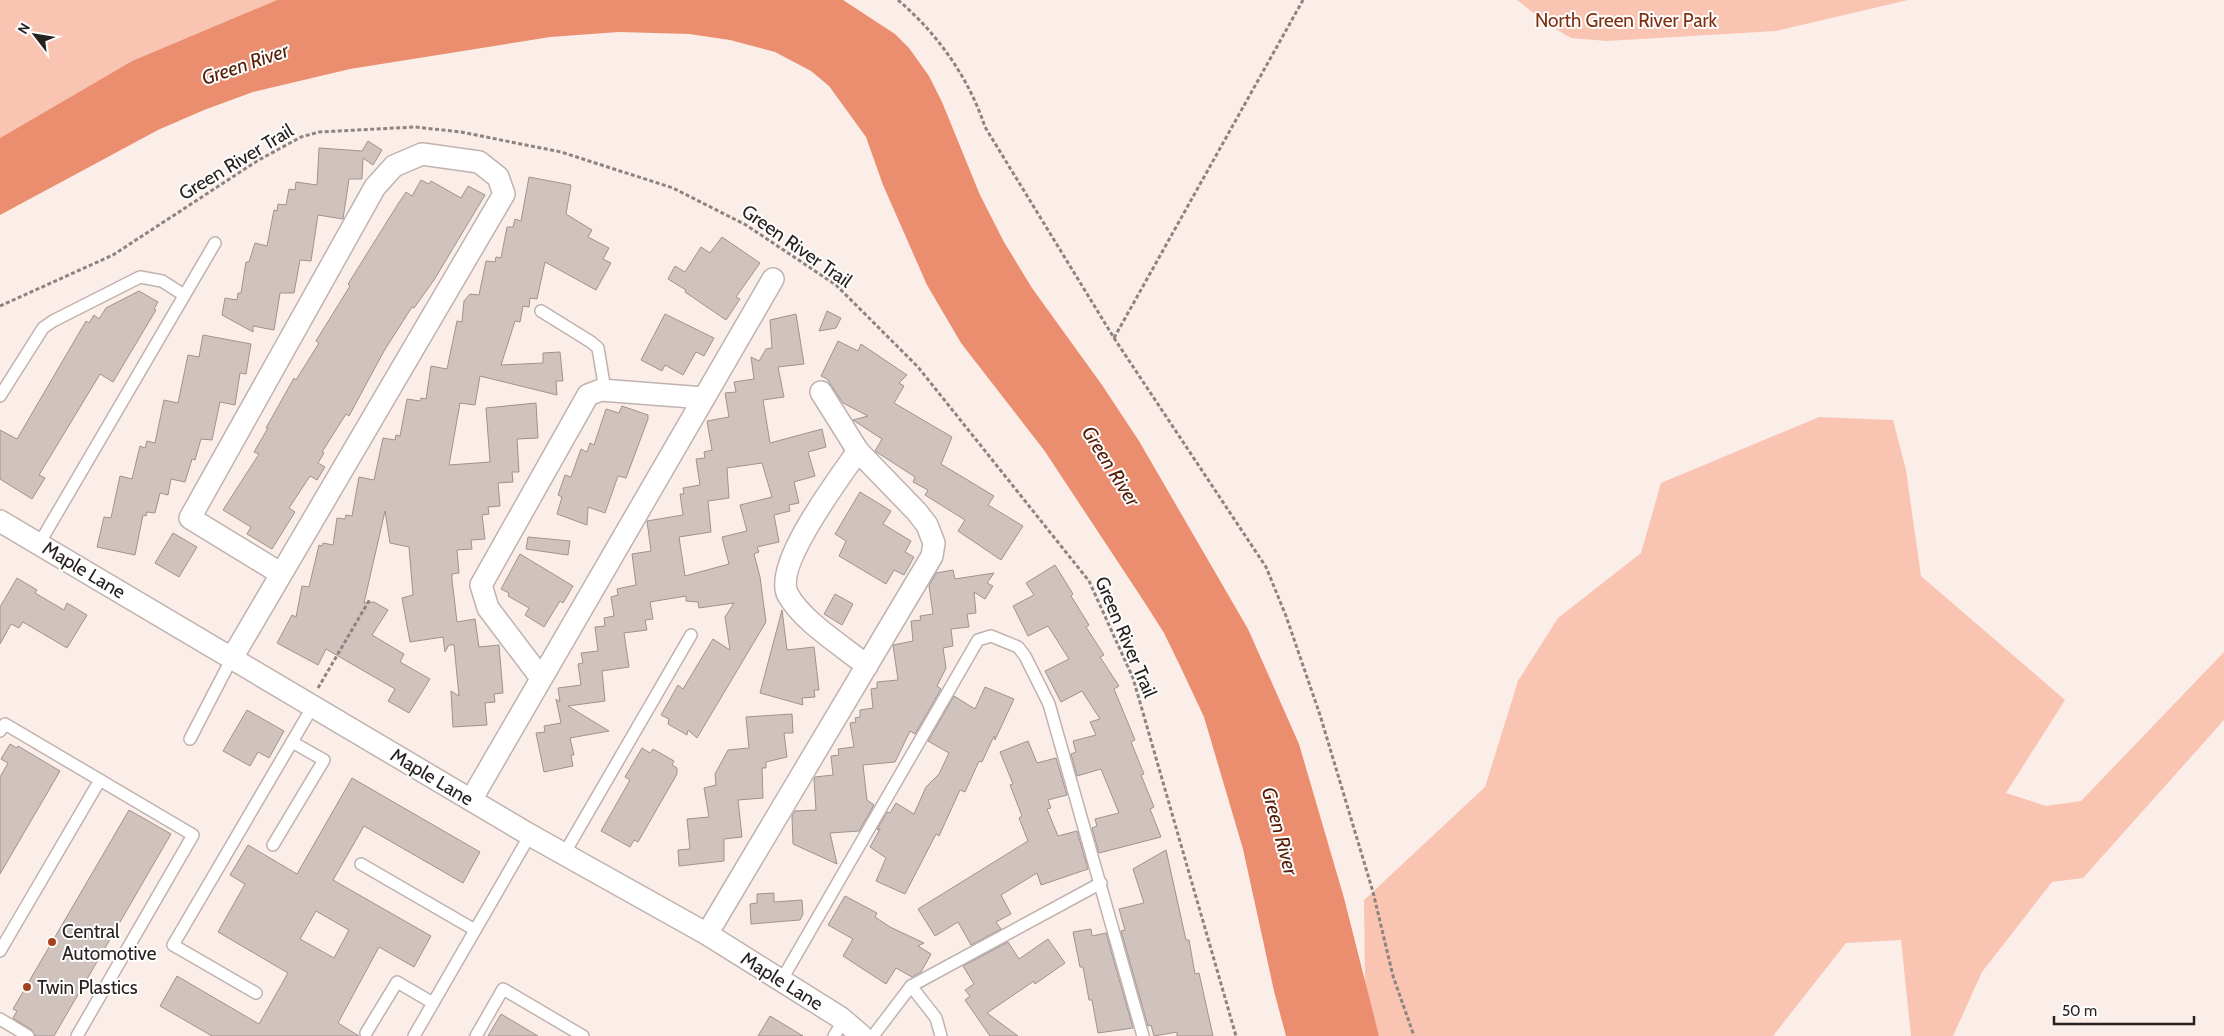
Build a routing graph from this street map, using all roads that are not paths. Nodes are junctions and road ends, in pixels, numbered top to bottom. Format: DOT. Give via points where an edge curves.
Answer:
graph roads {
  1 [pos="215,243"];
  2 [pos="773,279"];
  3 [pos="184,295"];
  4 [pos="541,311"];
  5 [pos="605,390"];
  6 [pos="821,392"];
  7 [pos="0,396"];
  8 [pos="704,398"];
  9 [pos="858,452"];
  10 [pos="0,521"];
  11 [pos="39,544"];
  12 [pos="280,573"];
  13 [pos="691,635"];
  14 [pos="232,658"];
  15 [pos="867,666"];
  16 [pos="541,678"];
  17 [pos="311,705"];
  18 [pos="0,732"];
  19 [pos="190,739"];
  20 [pos="292,742"];
  21 [pos="100,780"];
  22 [pos="471,800"];
  23 [pos="530,834"];
  24 [pos="274,845"];
  25 [pos="564,854"];
  26 [pos="362,864"];
  27 [pos="1101,883"];
  28 [pos="475,930"];
  29 [pos="707,934"];
  30 [pos="0,951"];
  31 [pos="781,981"];
  32 [pos="911,986"];
  33 [pos="256,993"];
  34 [pos="433,1003"];
  35 [pos="0,1019"];
  36 [pos="839,1028"];
  37 [pos="366,1033"];
  38 [pos="28,1036"];
  39 [pos="77,1036"];
  40 [pos="414,1036"];
  41 [pos="476,1036"];
  42 [pos="583,1036"];
  43 [pos="862,1036"];
  44 [pos="872,1036"];
  45 [pos="942,1036"];
  46 [pos="1143,1036"];
  1 -- 3 [label="lane"];
  2 -- 8 [label="street"];
  3 -- 7 [label="lane" via="162,281 140,277 53,321 43,328"];
  3 -- 11 [label="lane"];
  4 -- 5 [label="lane" via="598,348"];
  5 -- 8 [label="street"];
  5 -- 16 [label="street" via="588,395 481,585 488,608"];
  6 -- 9 [label="street"];
  8 -- 16 [label="street"];
  9 -- 15 [label="street" via="917,512 934,542 932,556"];
  9 -- 15 [label="street" via="819,506 798,544 785,582 788,594 799,610"];
  10 -- 11 [label="street, Maple Lane"];
  11 -- 14 [label="street, Maple Lane"];
  12 -- 12 [label="street" via="190,518 375,187 394,166 422,154 479,162 498,177 504,194"];
  12 -- 14 [label="street"];
  13 -- 25 [label="lane"];
  14 -- 17 [label="street, Maple Lane"];
  14 -- 19 [label="lane"];
  15 -- 29 [label="street"];
  16 -- 22 [label="street"];
  17 -- 20 [label="lane"];
  17 -- 22 [label="street, Maple Lane"];
  18 -- 21 [label="lane" via="5,724"];
  20 -- 24 [label="lane" via="324,760"];
  20 -- 33 [label="lane" via="173,945"];
  21 -- 30 [label="lane"];
  21 -- 39 [label="lane" via="193,836"];
  22 -- 23 [label="street, Maple Lane"];
  23 -- 25 [label="street, Maple Lane"];
  23 -- 28 [label="lane"];
  25 -- 29 [label="street, Maple Lane"];
  26 -- 28 [label="lane"];
  27 -- 31 [label="lane" via="1050,704 1018,647 991,636 978,640"];
  27 -- 32 [label="lane"];
  27 -- 46 [label="lane"];
  28 -- 34 [label="lane"];
  29 -- 31 [label="street, Maple Lane"];
  31 -- 36 [label="street, Maple Lane"];
  32 -- 44 [label="lane"];
  32 -- 45 [label="lane" via="936,1018"];
  34 -- 37 [label="lane" via="397,982"];
  34 -- 40 [label="lane"];
  35 -- 38 [label="lane"];
  36 -- 43 [label="street, Maple Lane"];
  41 -- 42 [label="lane" via="503,989"];
}
